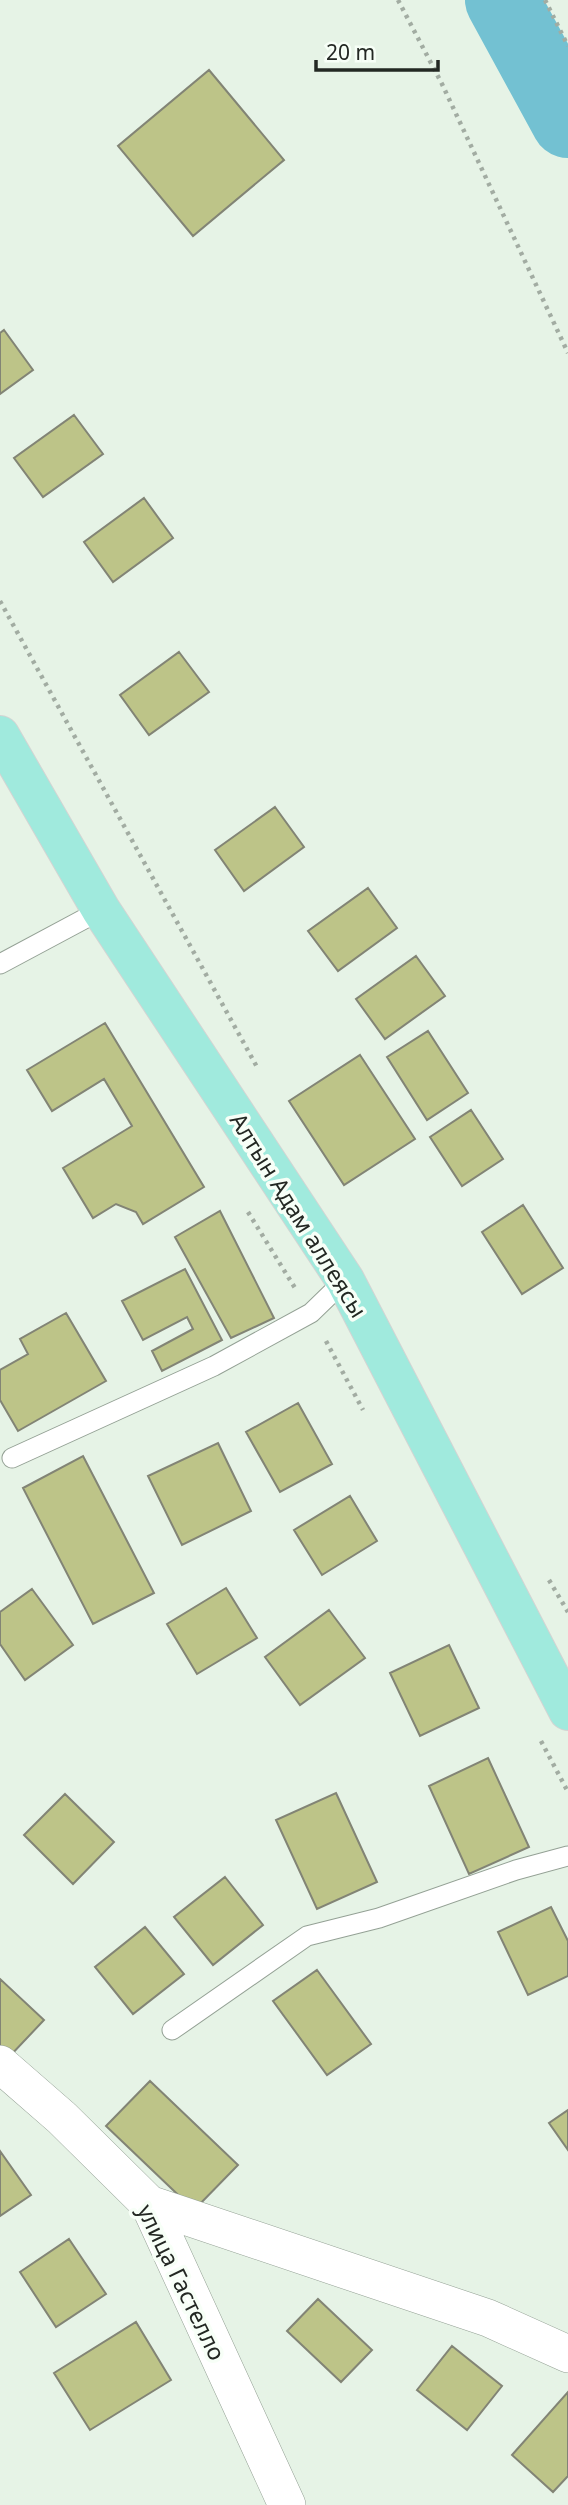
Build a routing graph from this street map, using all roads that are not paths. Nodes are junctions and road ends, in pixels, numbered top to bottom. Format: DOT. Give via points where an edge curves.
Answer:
graph roads {
  1 [pos="4,751"];
  2 [pos="101,910"];
  3 [pos="0,964"];
  4 [pos="345,1280"];
  5 [pos="12,1458"];
  6 [pos="568,1711"];
  7 [pos="568,1856"];
  8 [pos="172,2030"];
  9 [pos="0,2064"];
  10 [pos="149,2204"];
  11 [pos="568,2354"];
  12 [pos="287,2505"];
  1 -- 2 [label="main road, Алтын Адам аллеясы"];
  2 -- 3 [label="lane"];
  2 -- 4 [label="main road, Алтын Адам аллеясы"];
  4 -- 5 [label="lane" via="311,1313 226,1359"];
  4 -- 6 [label="main road, Алтын Адам аллеясы"];
  7 -- 8 [label="lane" via="307,1936"];
  9 -- 10 [label="street, улица Гастелло"];
  10 -- 11 [label="street" via="488,2319"];
  10 -- 12 [label="street, улица Гастелло"];
}
